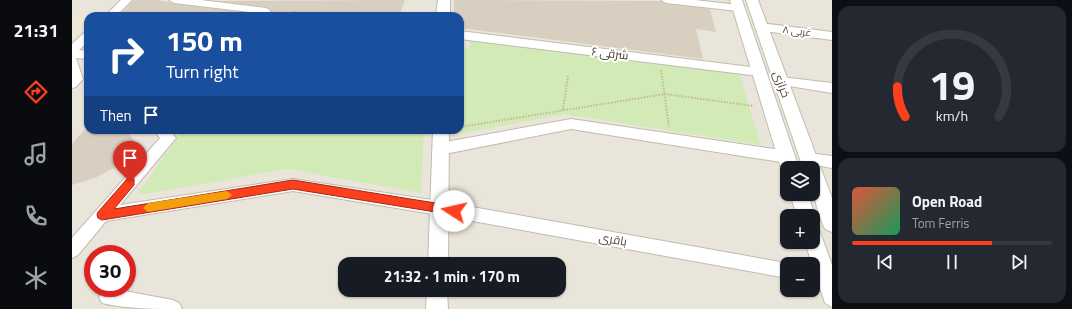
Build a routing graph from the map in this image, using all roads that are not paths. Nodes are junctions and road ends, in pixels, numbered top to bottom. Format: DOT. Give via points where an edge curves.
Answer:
graph roads {
  1 [pos="127,0"];
  2 [pos="174,0"];
  3 [pos="444,0"];
  4 [pos="666,0"];
  5 [pos="752,0"];
  6 [pos="737,4"];
  7 [pos="266,11"];
  8 [pos="114,12"];
  9 [pos="443,12"];
  10 [pos="764,33"];
  11 [pos="464,36"];
  12 [pos="832,36"];
  13 [pos="748,37"];
  14 [pos="84,40"];
  15 [pos="72,52"];
  16 [pos="84,54"];
  17 [pos="72,60"];
  18 [pos="759,72"];
  19 [pos="781,81"];
  20 [pos="79,82"];
  21 [pos="832,88"];
  22 [pos="167,134"];
  23 [pos="441,134"];
  24 [pos="440,149"];
  25 [pos="780,161"];
  26 [pos="788,161"];
  27 [pos="809,161"];
  28 [pos="832,162"];
  29 [pos="820,164"];
  30 [pos="820,190"];
  31 [pos="439,208"];
  32 [pos="102,215"];
  33 [pos="832,223"];
  34 [pos="72,250"];
  35 [pos="438,257"];
  36 [pos="780,269"];
  37 [pos="820,278"];
  38 [pos="832,296"];
  39 [pos="108,297"];
  40 [pos="437,297"];
  41 [pos="173,309"];
  42 [pos="437,309"];
  1 -- 8 [label="street"];
  2 -- 7 [label="street"];
  3 -- 9 [label="street"];
  4 -- 6 [label="street"];
  5 -- 10 [label="street, خرازی"];
  6 -- 13 [label="street, خرازی"];
  10 -- 12 [label="street, ۸ غربی"];
  10 -- 13 [label="street"];
  10 -- 19 [label="street, خرازی"];
  11 -- 18 [label="street, ۶ شرقی"];
  13 -- 18 [label="street, خرازی"];
  14 -- 15 [label="street"];
  15 -- 16 [label="street"];
  17 -- 20 [label="street"];
  18 -- 26 [label="street, خرازی"];
  19 -- 21 [label="street"];
  19 -- 27 [label="street, خرازی"];
  22 -- 32 [label="street"];
  23 -- 24 [label="street"];
  24 -- 25 [label="street" via="571,124"];
  24 -- 31 [label="street"];
  28 -- 29 [label="street"];
  30 -- 33 [label="street, خرازی"];
  31 -- 32 [label="street, باقری" via="293,184"];
  31 -- 35 [label="street"];
  31 -- 36 [label="street, باقری"];
  32 -- 34 [label="street"];
  37 -- 38 [label="street"];
  39 -- 41 [label="street"];
  40 -- 42 [label="street"];
}
